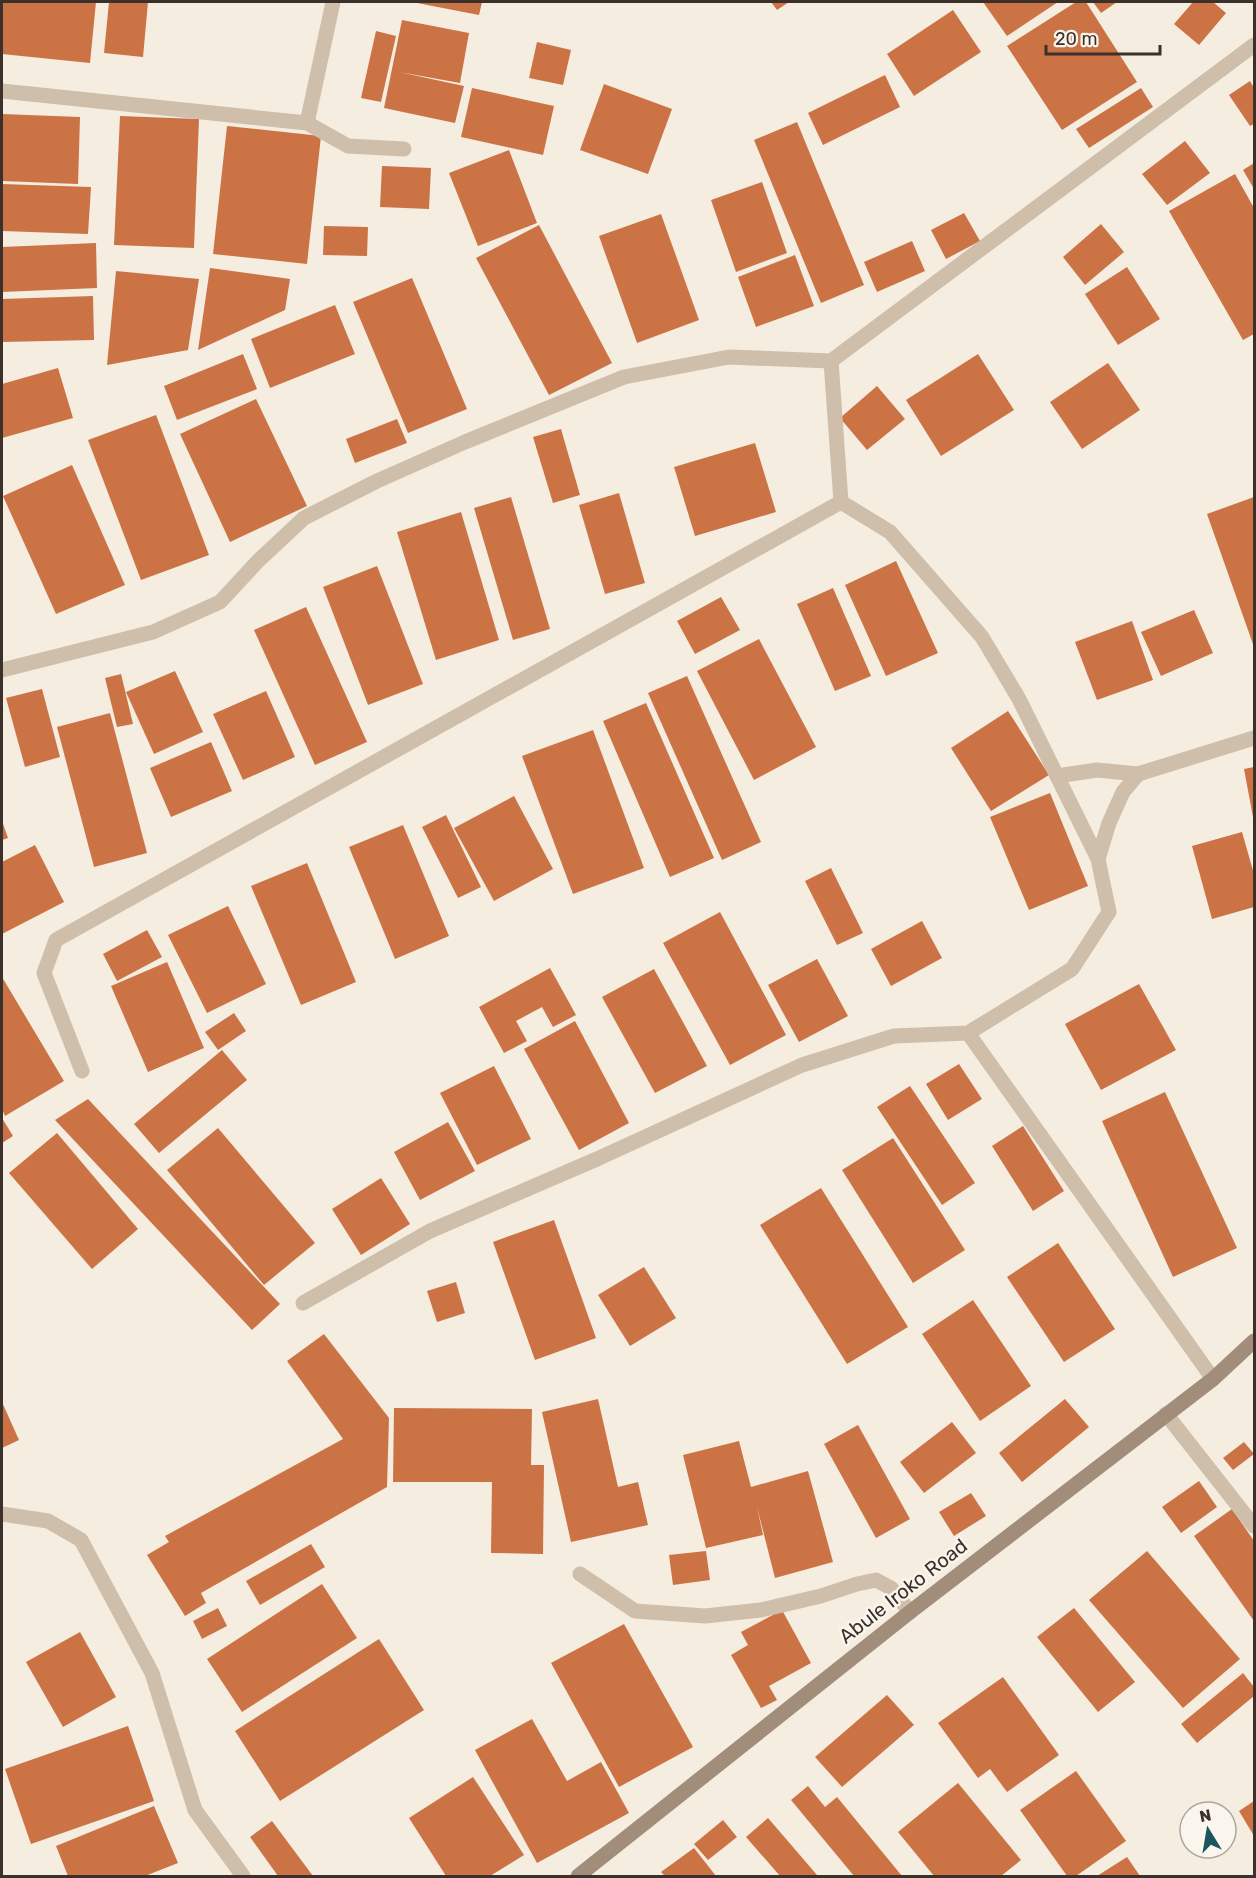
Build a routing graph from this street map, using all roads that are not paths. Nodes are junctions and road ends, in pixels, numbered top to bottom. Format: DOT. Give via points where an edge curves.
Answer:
graph roads {
  1 [pos="333,2"];
  2 [pos="1254,45"];
  3 [pos="2,91"];
  4 [pos="307,123"];
  5 [pos="404,149"];
  6 [pos="831,361"];
  7 [pos="842,502"];
  8 [pos="2,670"];
  9 [pos="1254,738"];
  10 [pos="1138,774"];
  11 [pos="1057,776"];
  12 [pos="1098,859"];
  13 [pos="968,1033"];
  14 [pos="82,1071"];
  15 [pos="303,1303"];
  16 [pos="1254,1341"];
  17 [pos="1213,1379"];
  18 [pos="1166,1414"];
  19 [pos="2,1514"];
  20 [pos="1254,1526"];
  21 [pos="580,1574"];
  22 [pos="910,1612"];
  23 [pos="243,1876"];
  24 [pos="578,1876"];
  1 -- 4 [label="street"];
  2 -- 6 [label="street"];
  3 -- 4 [label="street"];
  4 -- 5 [label="street" via="348,146"];
  6 -- 7 [label="street"];
  6 -- 8 [label="street" via="729,357 624,377 399,471 304,518 220,602 153,632"];
  7 -- 11 [label="street" via="890,532 982,637 1019,699"];
  7 -- 14 [label="street" via="56,940 44,973"];
  9 -- 10 [label="street"];
  10 -- 11 [label="street" via="1096,770"];
  10 -- 12 [label="street" via="1122,792"];
  11 -- 12 [label="street"];
  12 -- 13 [label="street" via="1109,912 1072,969"];
  13 -- 15 [label="street" via="894,1036 802,1065 430,1230"];
  13 -- 17 [label="street"];
  16 -- 17 [label="street, Abule Iroko Road"];
  17 -- 18 [label="street, Abule Iroko Road"];
  18 -- 20 [label="street"];
  18 -- 22 [label="street, Abule Iroko Road"];
  19 -- 23 [label="street" via="48,1521 81,1540 152,1673 195,1810"];
  21 -- 22 [label="street" via="635,1611 705,1616 761,1610 876,1580 891,1588"];
  22 -- 24 [label="street, Abule Iroko Road"];
}
